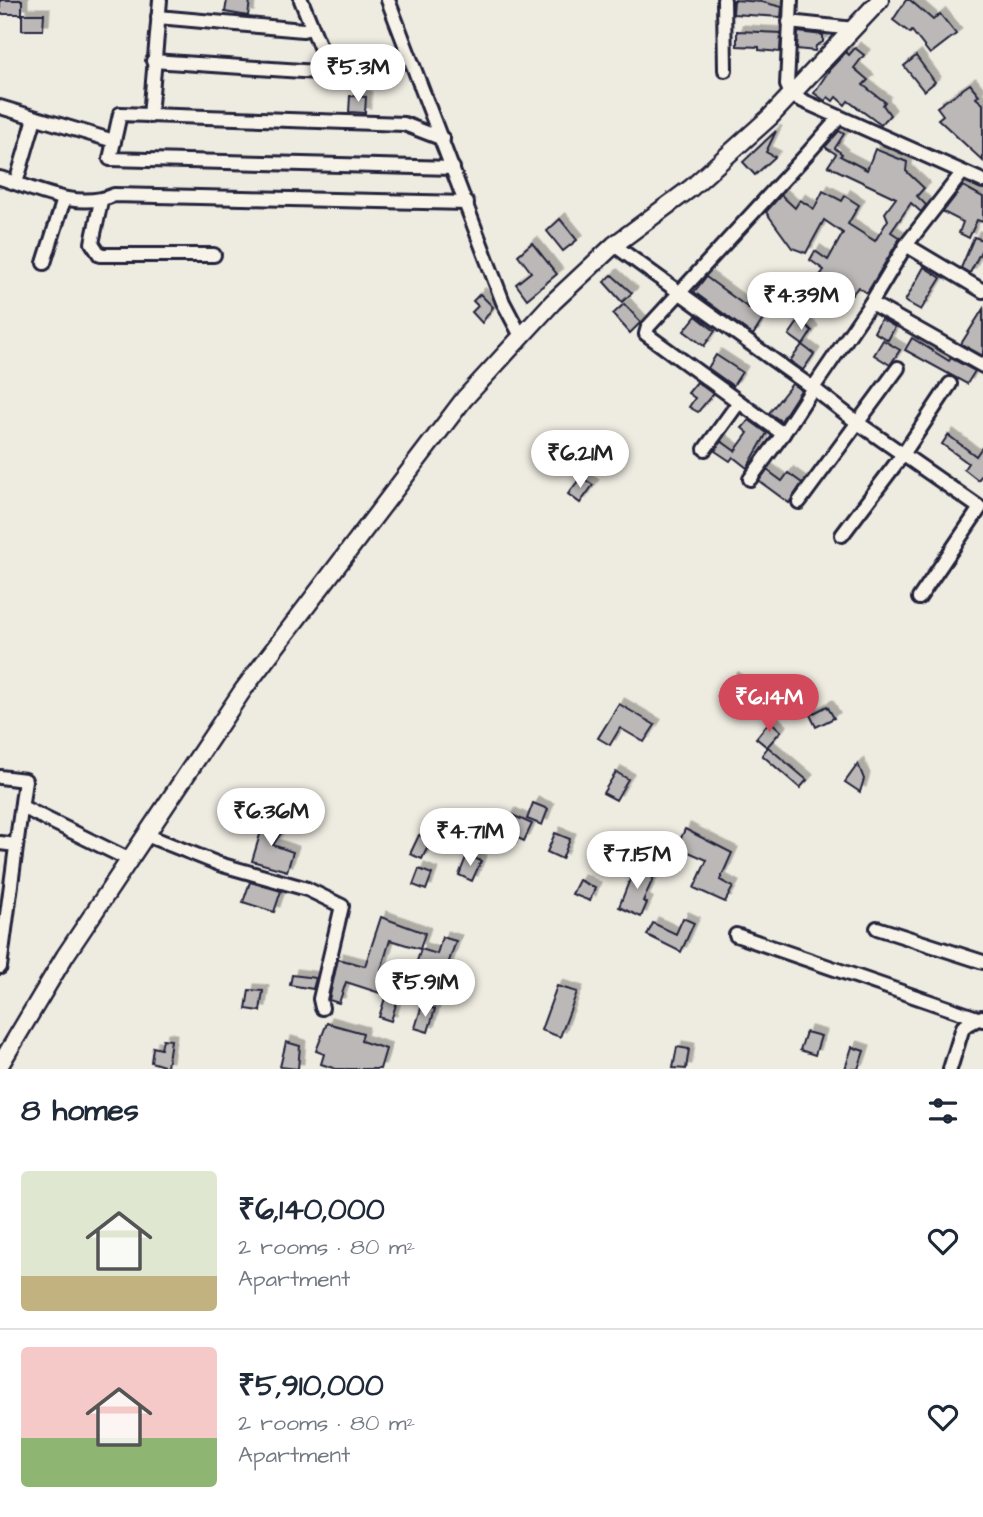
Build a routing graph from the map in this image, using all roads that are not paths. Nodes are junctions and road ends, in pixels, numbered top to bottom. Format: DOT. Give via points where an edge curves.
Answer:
graph roads {
  1 [pos="160,0"];
  2 [pos="301,0"];
  3 [pos="388,0"];
  4 [pos="724,0"];
  5 [pos="791,0"];
  6 [pos="880,0"];
  7 [pos="158,17"];
  8 [pos="789,22"];
  9 [pos="312,28"];
  10 [pos="854,29"];
  11 [pos="153,61"];
  12 [pos="725,70"];
  13 [pos="792,96"];
  14 [pos="0,107"];
  15 [pos="150,116"];
  16 [pos="35,118"];
  17 [pos="838,119"];
  18 [pos="443,139"];
  19 [pos="114,141"];
  20 [pos="453,167"];
  21 [pos="962,173"];
  22 [pos="0,178"];
  23 [pos="983,181"];
  24 [pos="16,183"];
  25 [pos="64,199"];
  26 [pos="101,201"];
  27 [pos="467,203"];
  28 [pos="614,244"];
  29 [pos="906,245"];
  30 [pos="214,255"];
  31 [pos="44,262"];
  32 [pos="983,291"];
  33 [pos="681,293"];
  34 [pos="872,303"];
  35 [pos="522,336"];
  36 [pos="983,366"];
  37 [pos="898,368"];
  38 [pos="950,384"];
  39 [pos="813,388"];
  40 [pos="739,402"];
  41 [pos="858,423"];
  42 [pos="783,434"];
  43 [pos="705,449"];
  44 [pos="904,453"];
  45 [pos="750,480"];
  46 [pos="799,502"];
  47 [pos="842,536"];
  48 [pos="919,598"];
  49 [pos="0,777"];
  50 [pos="22,807"];
  51 [pos="146,835"];
  52 [pos="0,843"];
  53 [pos="16,845"];
  54 [pos="130,860"];
  55 [pos="3,914"];
  56 [pos="877,928"];
  57 [pos="736,935"];
  58 [pos="983,962"];
  59 [pos="0,967"];
  60 [pos="322,1008"];
  61 [pos="983,1018"];
  62 [pos="0,1065"];
  63 [pos="950,1069"];
  1 -- 7 [label="street"];
  2 -- 9 [label="street"];
  3 -- 18 [label="street"];
  4 -- 12 [label="street"];
  5 -- 8 [label="street"];
  6 -- 10 [label="street"];
  7 -- 9 [label="street"];
  7 -- 11 [label="street"];
  8 -- 10 [label="street"];
  8 -- 13 [label="street" via="787,85"];
  9 -- 11 [label="street" via="327,64 317,72"];
  10 -- 13 [label="street"];
  11 -- 15 [label="street"];
  13 -- 17 [label="street"];
  13 -- 28 [label="street" via="691,188"];
  14 -- 16 [label="street"];
  15 -- 18 [label="street" via="404,124"];
  15 -- 19 [label="street" via="120,114"];
  16 -- 19 [label="street"];
  16 -- 24 [label="street"];
  17 -- 21 [label="street"];
  17 -- 33 [label="street"];
  18 -- 20 [label="street"];
  19 -- 20 [label="street" via="110,159"];
  20 -- 27 [label="street"];
  21 -- 23 [label="street"];
  21 -- 29 [label="street"];
  22 -- 24 [label="street"];
  24 -- 25 [label="street"];
  25 -- 26 [label="street"];
  25 -- 31 [label="street"];
  26 -- 27 [label="street" via="114,195"];
  26 -- 30 [label="street" via="92,243 100,255"];
  27 -- 35 [label="street" via="503,302"];
  28 -- 33 [label="street"];
  28 -- 35 [label="street"];
  29 -- 32 [label="street"];
  29 -- 34 [label="street"];
  33 -- 39 [label="street"];
  33 -- 40 [label="street" via="646,334"];
  34 -- 36 [label="street"];
  34 -- 39 [label="street"];
  35 -- 51 [label="street" via="464,399 243,690"];
  37 -- 41 [label="street"];
  38 -- 44 [label="street"];
  39 -- 41 [label="street"];
  39 -- 42 [label="street"];
  40 -- 42 [label="street"];
  40 -- 43 [label="street"];
  41 -- 44 [label="street"];
  41 -- 46 [label="street"];
  42 -- 45 [label="street"];
  44 -- 47 [label="street"];
  44 -- 48 [label="street" via="980,508"];
  49 -- 50 [label="street" via="25,780"];
  50 -- 53 [label="street"];
  50 -- 54 [label="street"];
  51 -- 54 [label="street"];
  51 -- 60 [label="street" via="219,864 307,889 342,906 320,999"];
  52 -- 53 [label="street"];
  53 -- 55 [label="street"];
  54 -- 62 [label="street"];
  55 -- 59 [label="street"];
  56 -- 58 [label="street"];
  57 -- 61 [label="street"];
  61 -- 63 [label="street" via="963,1027"];
}
